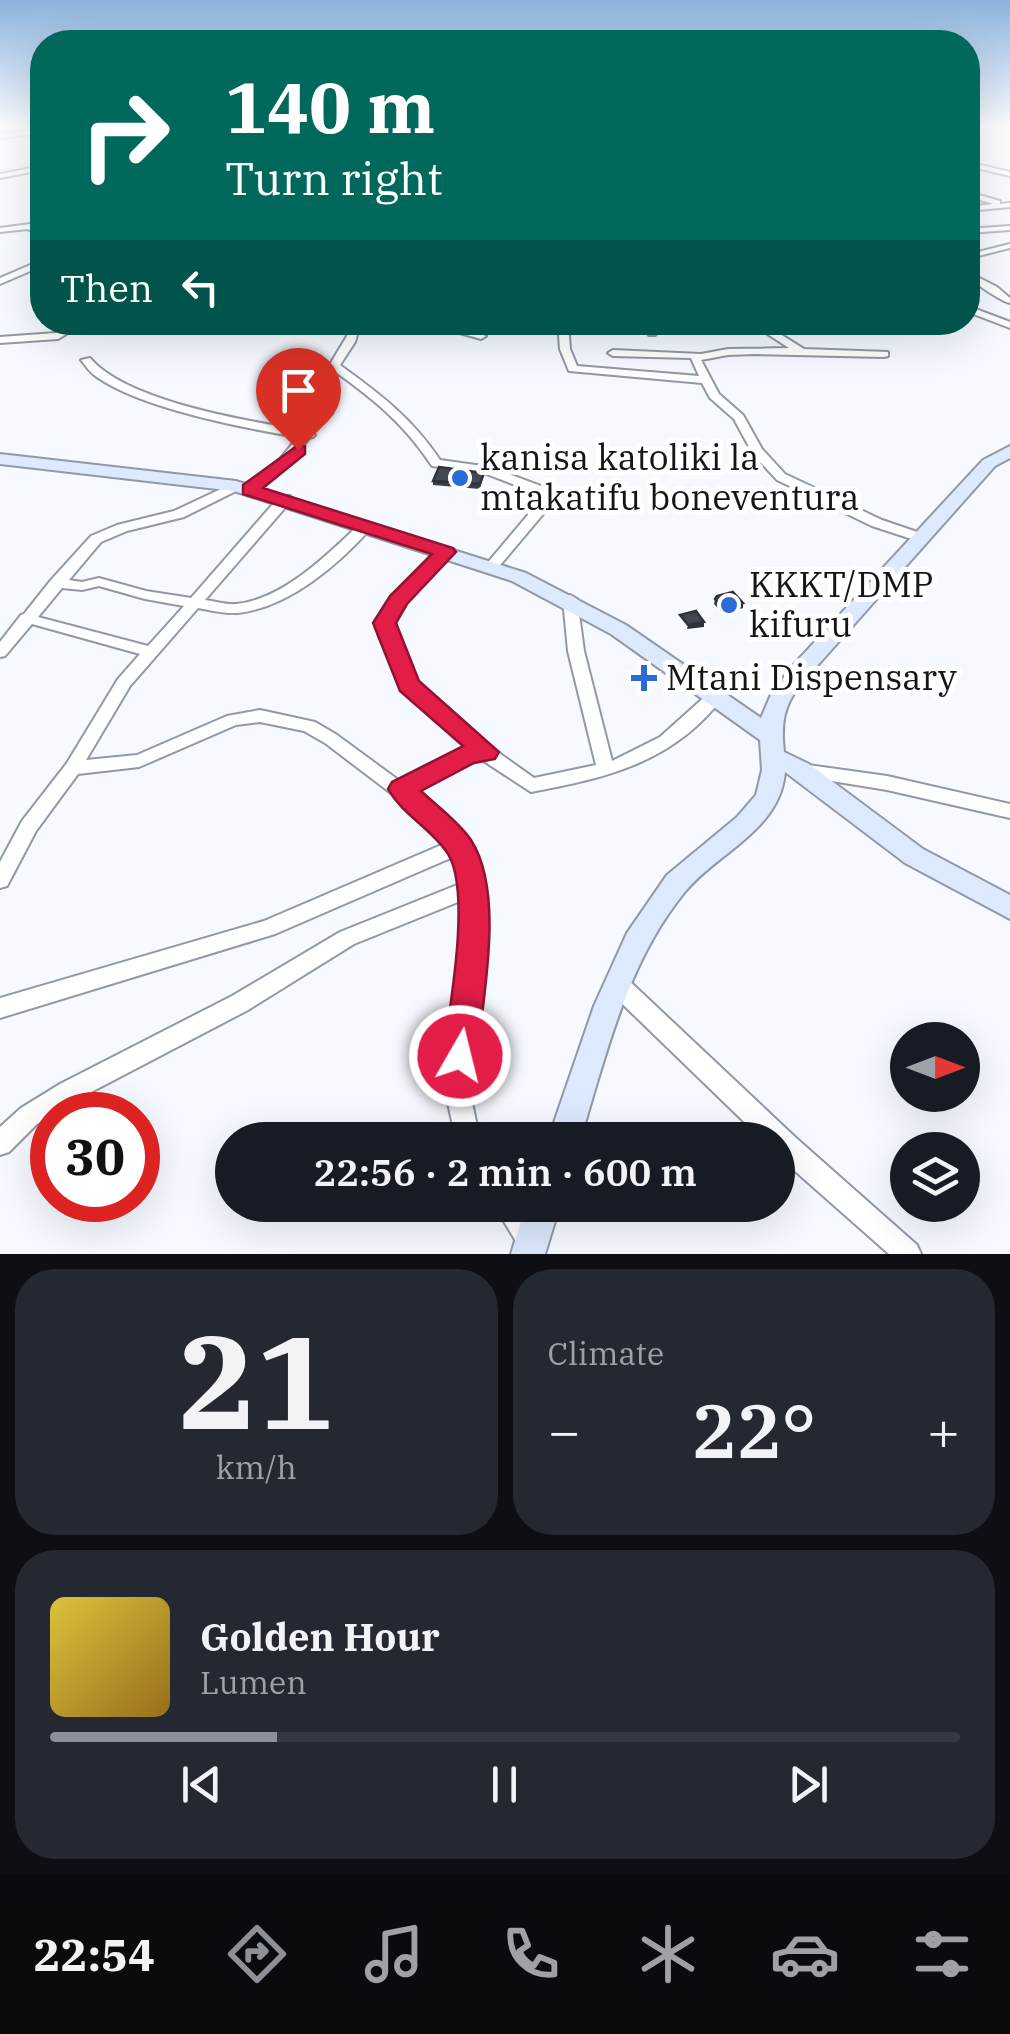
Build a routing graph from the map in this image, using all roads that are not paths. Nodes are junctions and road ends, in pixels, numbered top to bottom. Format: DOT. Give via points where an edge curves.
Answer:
graph roads {
  1 [pos="980,197"];
  2 [pos="1009,205"];
  3 [pos="980,208"];
  4 [pos="30,226"];
  5 [pos="1010,228"];
  6 [pos="0,230"];
  7 [pos="980,230"];
  8 [pos="1010,246"];
  9 [pos="980,253"];
  10 [pos="30,268"];
  11 [pos="980,281"];
  12 [pos="0,282"];
  13 [pos="1009,302"];
  14 [pos="980,307"];
  15 [pos="980,313"];
  16 [pos="1010,325"];
  17 [pos="60,335"];
  18 [pos="353,335"];
  19 [pos="478,335"];
  20 [pos="564,335"];
  21 [pos="774,335"];
  22 [pos="481,336"];
  23 [pos="0,340"];
  24 [pos="613,353"];
  25 [pos="804,353"];
  26 [pos="884,354"];
  27 [pos="697,355"];
  28 [pos="86,360"];
  29 [pos="334,366"];
  30 [pos="704,380"];
  31 [pos="308,434"];
  32 [pos="1010,451"];
  33 [pos="0,459"];
  34 [pos="243,488"];
  35 [pos="285,499"];
  36 [pos="366,526"];
  37 [pos="921,538"];
  38 [pos="446,552"];
  39 [pos="490,567"];
  40 [pos="56,582"];
  41 [pos="570,599"];
  42 [pos="193,603"];
  43 [pos="26,618"];
  44 [pos="0,652"];
  45 [pos="150,652"];
  46 [pos="715,697"];
  47 [pos="774,747"];
  48 [pos="486,752"];
  49 [pos="72,768"];
  50 [pos="605,768"];
  51 [pos="801,770"];
  52 [pos="402,789"];
  53 [pos="1010,811"];
  54 [pos="460,846"];
  55 [pos="0,880"];
  56 [pos="473,888"];
  57 [pos="1010,908"];
  58 [pos="616,983"];
  59 [pos="0,1008"];
  60 [pos="464,1122"];
  61 [pos="570,1122"];
  62 [pos="0,1143"];
  63 [pos="516,1222"];
  64 [pos="538,1222"];
  65 [pos="530,1248"];
  66 [pos="908,1254"];
  1 -- 2 [label="street"];
  2 -- 3 [label="street"];
  4 -- 6 [label="street"];
  5 -- 7 [label="street"];
  8 -- 9 [label="street"];
  10 -- 12 [label="street"];
  11 -- 13 [label="street"];
  13 -- 14 [label="street"];
  15 -- 16 [label="street"];
  17 -- 23 [label="street"];
  18 -- 29 [label="street"];
  19 -- 22 [label="street"];
  20 -- 30 [label="street" via="573,369"];
  21 -- 25 [label="street"];
  24 -- 27 [label="street"];
  25 -- 26 [label="street"];
  25 -- 27 [label="street"];
  27 -- 30 [label="street"];
  28 -- 31 [label="street" via="92,370 138,394 240,424"];
  29 -- 31 [label="street"];
  29 -- 39 [label="street" via="409,426 436,464 486,470 545,492 539,510"];
  30 -- 37 [label="street" via="781,477"];
  31 -- 34 [label="street" via="286,462"];
  32 -- 37 [label="street" via="989,463"];
  33 -- 34 [label="street"];
  34 -- 35 [label="street"];
  34 -- 40 [label="street" via="110,532"];
  35 -- 36 [label="street"];
  35 -- 42 [label="street"];
  36 -- 38 [label="street"];
  36 -- 42 [label="street" via="293,589 262,603 234,610"];
  37 -- 47 [label="street" via="776,702"];
  38 -- 39 [label="street"];
  38 -- 48 [label="street" via="388,612 386,634 409,685"];
  39 -- 41 [label="street"];
  40 -- 42 [label="street" via="100,582"];
  40 -- 43 [label="street"];
  41 -- 46 [label="street"];
  41 -- 50 [label="street"];
  42 -- 45 [label="street"];
  43 -- 44 [label="street"];
  43 -- 45 [label="street"];
  45 -- 49 [label="street"];
  46 -- 47 [label="street"];
  46 -- 50 [label="street" via="666,742"];
  47 -- 51 [label="street"];
  47 -- 58 [label="street" via="773,784 764,802 677,882"];
  48 -- 50 [label="street" via="531,785"];
  48 -- 52 [label="street" via="469,754"];
  49 -- 52 [label="street" via="139,761 233,720 260,716 308,726"];
  49 -- 55 [label="street"];
  51 -- 53 [label="street"];
  51 -- 57 [label="street" via="914,856"];
  52 -- 54 [label="street"];
  54 -- 56 [label="street"];
  54 -- 59 [label="street" via="268,928"];
  56 -- 60 [label="street" via="456,1088"];
  56 -- 62 [label="street" via="347,938 240,1004 68,1092"];
  58 -- 61 [label="street"];
  58 -- 66 [label="street"];
  63 -- 65 [label="street"];
  64 -- 65 [label="street"];
}
